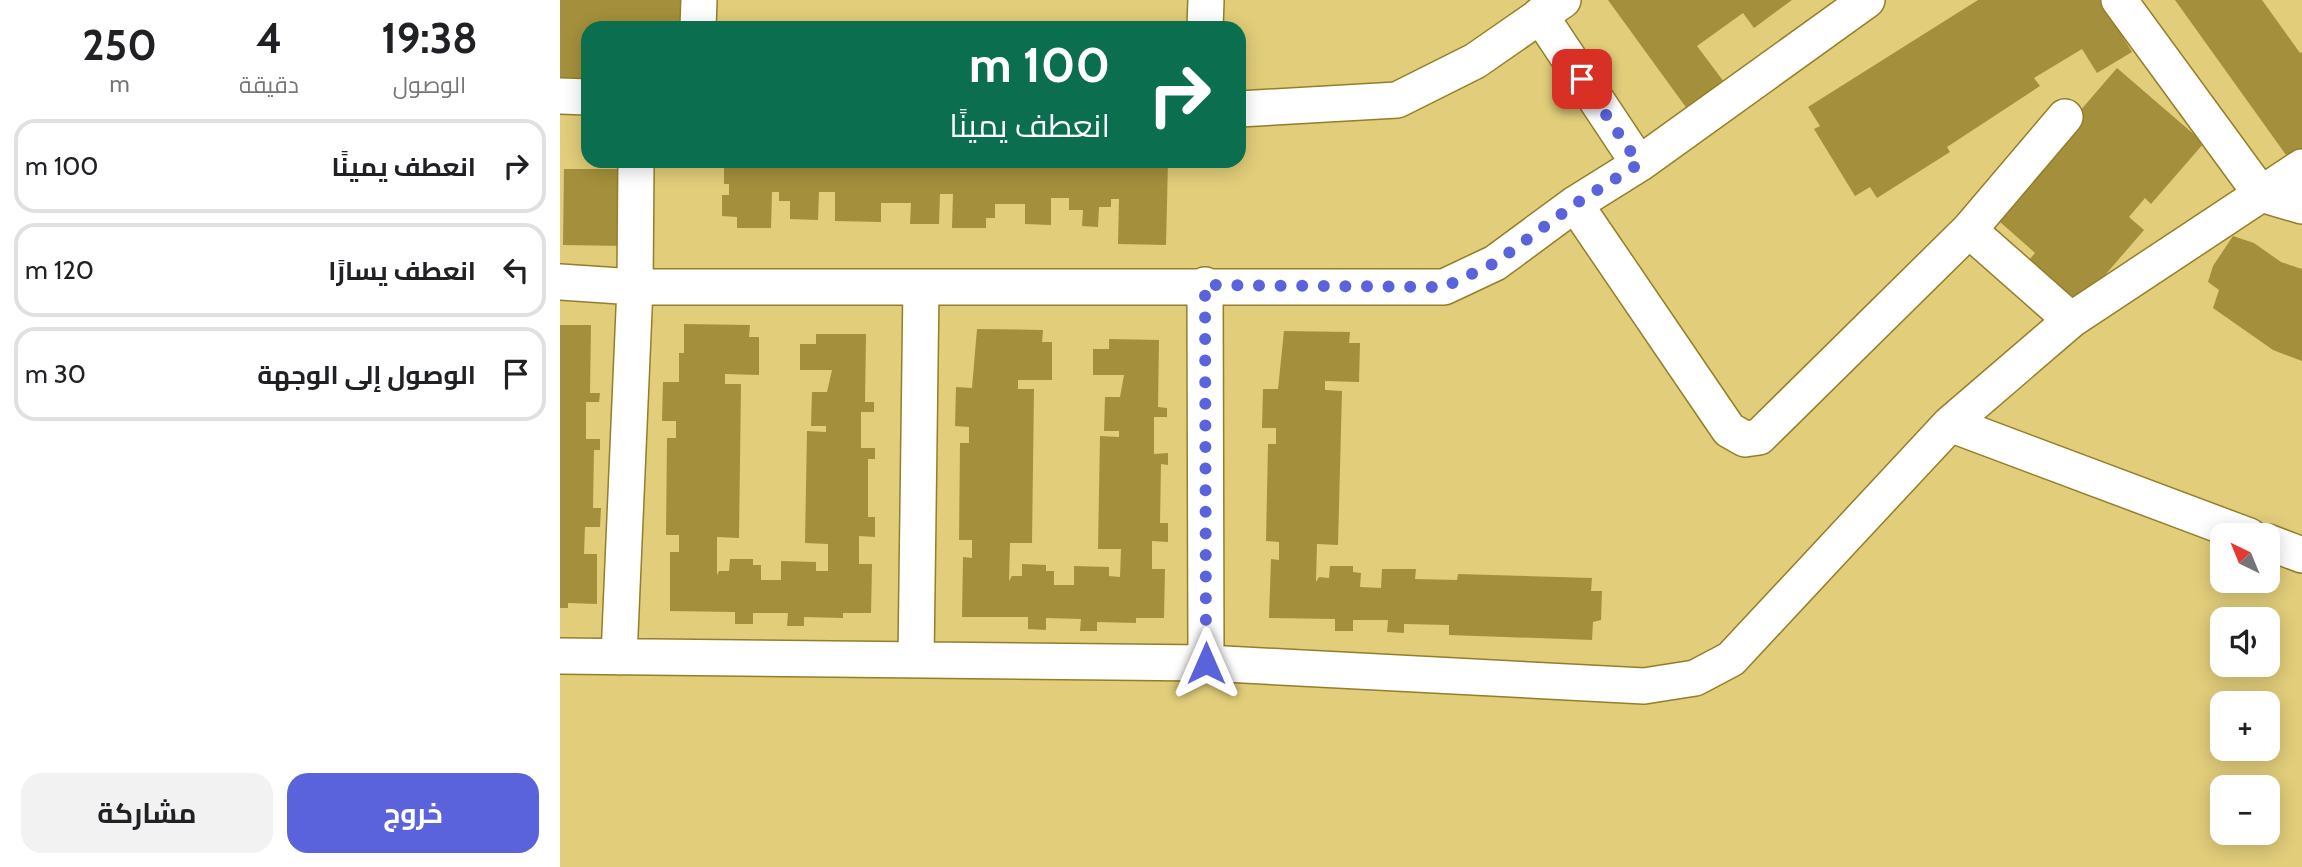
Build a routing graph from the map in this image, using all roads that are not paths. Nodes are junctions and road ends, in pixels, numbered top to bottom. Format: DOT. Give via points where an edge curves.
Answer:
graph roads {
  1 [pos="699,0"];
  2 [pos="1206,0"];
  3 [pos="1867,0"];
  4 [pos="2119,0"];
  5 [pos="1552,8"];
  6 [pos="698,21"];
  7 [pos="1205,21"];
  8 [pos="560,96"];
  9 [pos="581,97"];
  10 [pos="1246,109"];
  11 [pos="2065,117"];
  12 [pos="1639,164"];
  13 [pos="2302,167"];
  14 [pos="636,168"];
  15 [pos="2261,194"];
  16 [pos="1575,204"];
  17 [pos="2302,206"];
  18 [pos="1969,230"];
  19 [pos="560,282"];
  20 [pos="1205,285"];
  21 [pos="635,287"];
  22 [pos="921,288"];
  23 [pos="2071,320"];
  24 [pos="1950,424"];
  25 [pos="2214,523"];
  26 [pos="2280,547"];
  27 [pos="2302,555"];
  28 [pos="560,656"];
  29 [pos="619,656"];
  30 [pos="916,660"];
  31 [pos="1206,663"];
  1 -- 6 [label="street"];
  2 -- 7 [label="street"];
  3 -- 12 [label="street"];
  4 -- 15 [label="street"];
  5 -- 10 [label="street" via="1475,61 1397,100"];
  5 -- 12 [label="street"];
  8 -- 9 [label="street"];
  11 -- 18 [label="street"];
  12 -- 16 [label="street"];
  13 -- 15 [label="street"];
  14 -- 21 [label="street"];
  15 -- 17 [label="street"];
  15 -- 23 [label="street"];
  16 -- 18 [label="street" via="1729,430 1745,439 1759,437"];
  16 -- 20 [label="street" via="1495,263 1444,287"];
  18 -- 23 [label="street"];
  19 -- 21 [label="street"];
  20 -- 22 [label="street"];
  20 -- 31 [label="street"];
  21 -- 22 [label="street"];
  21 -- 29 [label="street"];
  22 -- 30 [label="street"];
  23 -- 24 [label="street"];
  24 -- 25 [label="street"];
  24 -- 31 [label="street" via="1731,659 1695,678 1644,686"];
  26 -- 27 [label="street"];
  28 -- 29 [label="street"];
  29 -- 30 [label="street"];
  30 -- 31 [label="street"];
}
